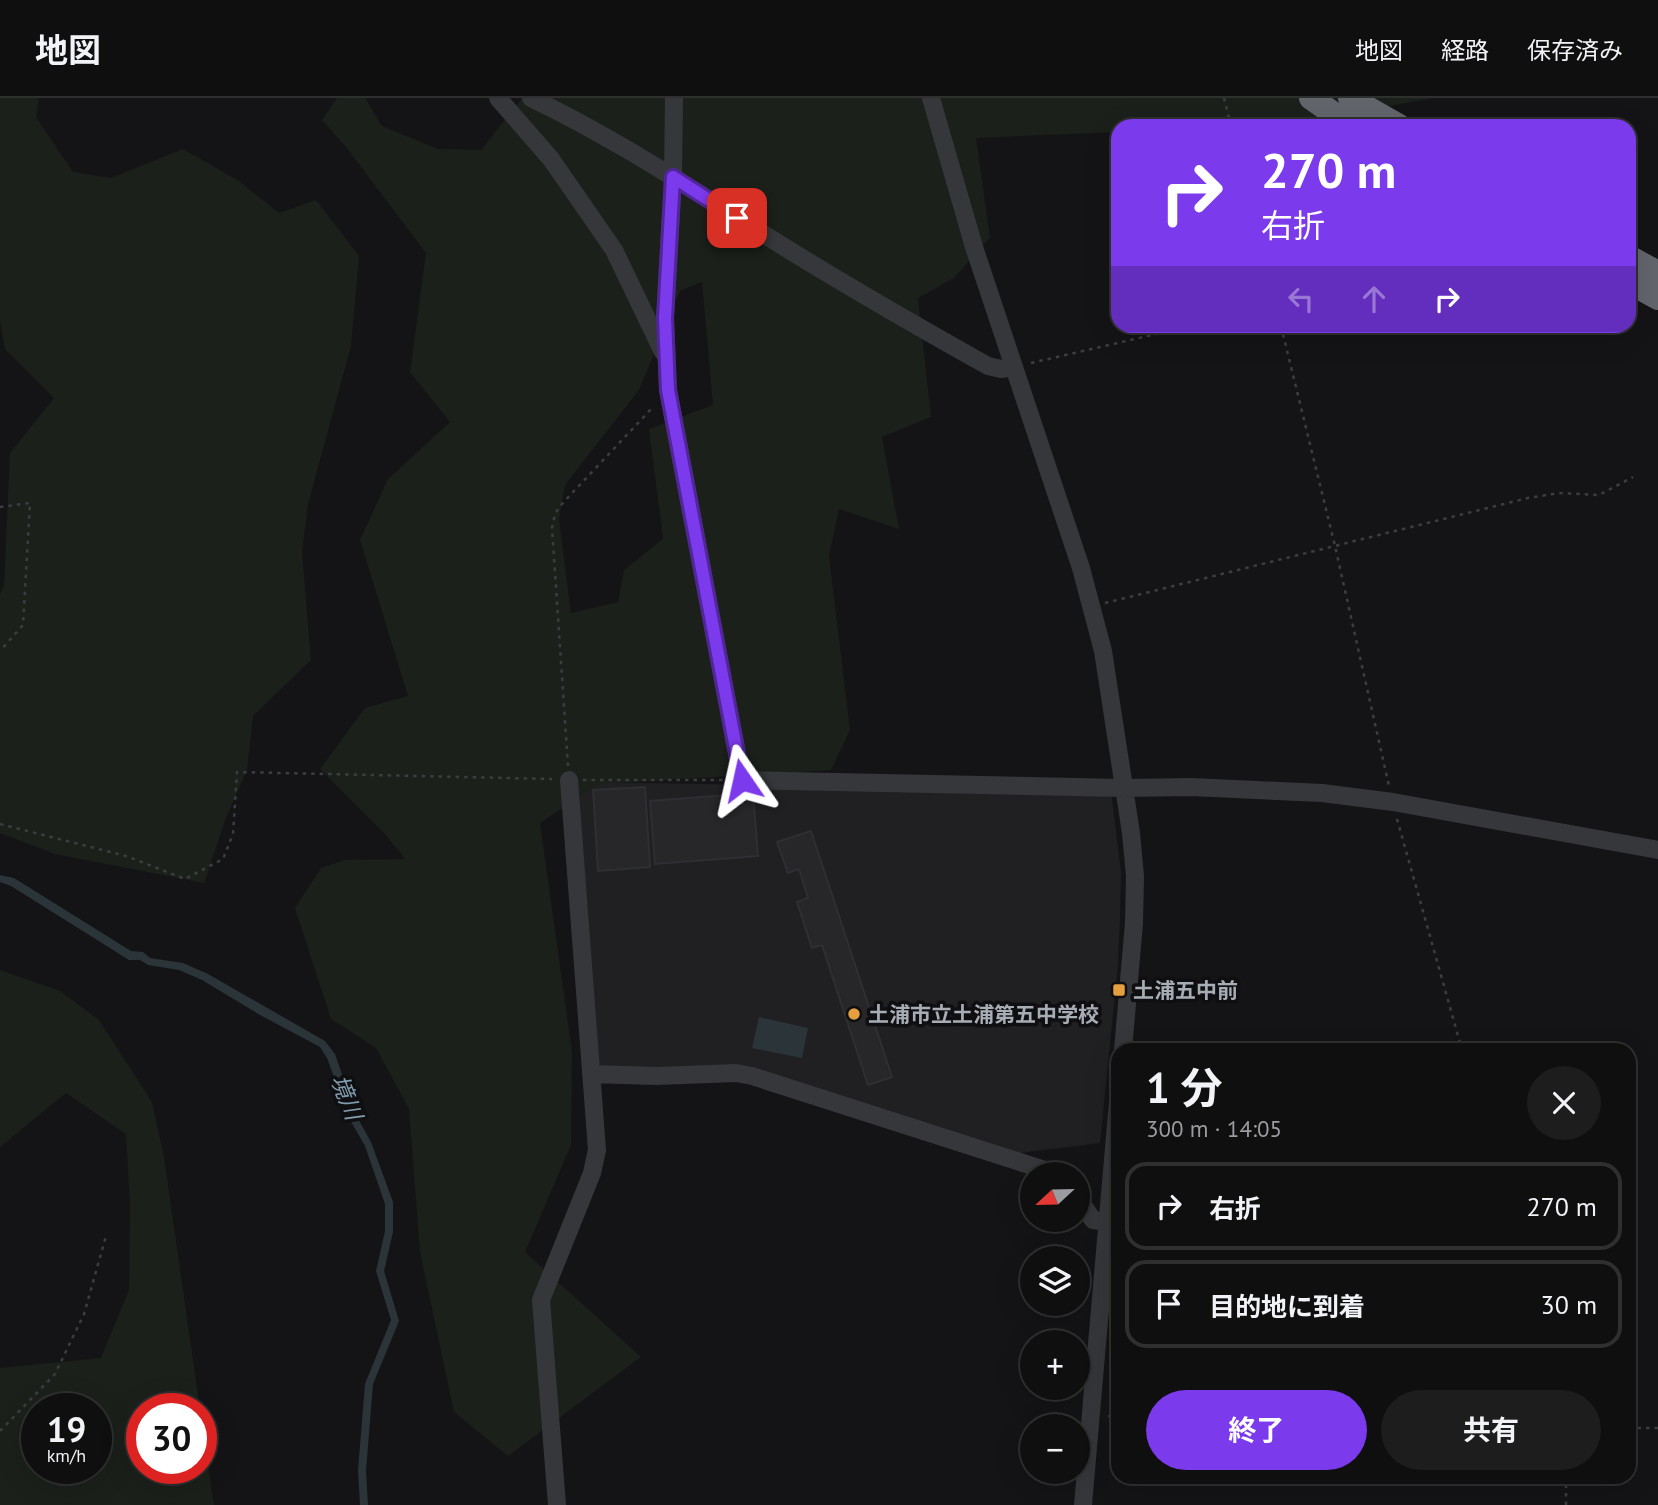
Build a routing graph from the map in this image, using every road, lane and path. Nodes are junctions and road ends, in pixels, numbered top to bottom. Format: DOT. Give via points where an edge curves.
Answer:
graph roads {
  1 [pos="498,98"];
  2 [pos="531,98"];
  3 [pos="674,98"];
  4 [pos="931,98"];
  5 [pos="1224,98"];
  6 [pos="1311,98"];
  7 [pos="1350,98"];
  8 [pos="1229,119"];
  9 [pos="1341,119"];
  10 [pos="1387,119"];
  11 [pos="673,177"];
  12 [pos="1636,261"];
  13 [pos="1658,273"];
  14 [pos="1636,286"];
  15 [pos="1658,298"];
  16 [pos="1161,333"];
  17 [pos="1283,333"];
  18 [pos="667,362"];
  19 [pos="1014,367"];
  20 [pos="668,390"];
  21 [pos="1633,477"];
  22 [pos="0,507"];
  23 [pos="1335,546"];
  24 [pos="1092,606"];
  25 [pos="0,651"];
  26 [pos="569,780"];
  27 [pos="742,780"];
  28 [pos="1125,789"];
  29 [pos="1393,802"];
  30 [pos="0,824"];
  31 [pos="1658,850"];
  32 [pos="1124,1043"];
  33 [pos="1460,1043"];
  34 [pos="591,1074"];
  35 [pos="1020,1162"];
  36 [pos="1111,1186"];
  37 [pos="1090,1216"];
  38 [pos="1108,1222"];
  39 [pos="106,1236"];
  40 [pos="1636,1428"];
  41 [pos="1658,1429"];
  42 [pos="0,1431"];
  43 [pos="1566,1484"];
  44 [pos="557,1505"];
  45 [pos="1083,1505"];
  46 [pos="1566,1505"];
  1 -- 18 [label="street" via="551,159 614,250"];
  2 -- 11 [label="street"];
  3 -- 11 [label="street"];
  4 -- 19 [label="street"];
  5 -- 8 [label="path"];
  6 -- 9 [label="highway"];
  7 -- 10 [label="highway"];
  11 -- 18 [label="street"];
  11 -- 19 [label="street" via="964,353 988,366"];
  12 -- 13 [label="highway"];
  14 -- 15 [label="highway"];
  16 -- 19 [label="path"];
  17 -- 23 [label="path"];
  18 -- 20 [label="street"];
  19 -- 24 [label="street"];
  20 -- 26 [label="path" via="555,514 552,528"];
  20 -- 27 [label="street"];
  21 -- 23 [label="path" via="1599,495 1559,493 1528,498"];
  22 -- 25 [label="path" via="30,503 23,625"];
  23 -- 24 [label="path"];
  23 -- 29 [label="path"];
  24 -- 28 [label="street"];
  26 -- 27 [label="path"];
  26 -- 30 [label="path" via="237,772 233,834 223,859 185,879 126,856"];
  26 -- 34 [label="street"];
  27 -- 28 [label="street"];
  28 -- 29 [label="street" via="1191,787"];
  28 -- 32 [label="street" via="1135,876"];
  29 -- 31 [label="street"];
  29 -- 33 [label="path"];
  34 -- 35 [label="street" via="752,1076"];
  34 -- 44 [label="street" via="597,1150 592,1173 541,1300"];
  36 -- 38 [label="street"];
  37 -- 38 [label="street"];
  38 -- 45 [label="street"];
  39 -- 42 [label="path" via="84,1314 55,1374"];
  40 -- 41 [label="path"];
  43 -- 46 [label="path"];
}
